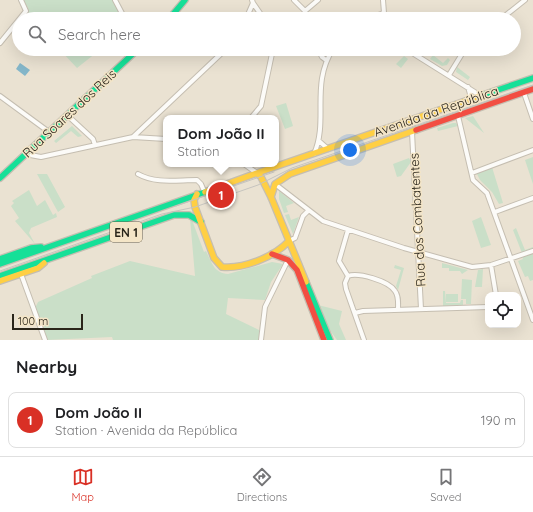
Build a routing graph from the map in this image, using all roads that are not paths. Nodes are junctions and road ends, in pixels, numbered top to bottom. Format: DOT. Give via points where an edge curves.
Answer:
graph roads {
  1 [pos="21,0"];
  2 [pos="115,0"];
  3 [pos="185,0"];
  4 [pos="294,0"];
  5 [pos="318,0"];
  6 [pos="383,0"];
  7 [pos="525,0"];
  8 [pos="252,2"];
  9 [pos="305,11"];
  10 [pos="25,12"];
  11 [pos="121,12"];
  12 [pos="175,12"];
  13 [pos="248,12"];
  14 [pos="259,12"];
  15 [pos="384,12"];
  16 [pos="510,12"];
  17 [pos="12,28"];
  18 [pos="0,42"];
  19 [pos="130,56"];
  20 [pos="219,56"];
  21 [pos="272,56"];
  22 [pos="322,56"];
  23 [pos="329,56"];
  24 [pos="418,56"];
  25 [pos="461,56"];
  26 [pos="326,60"];
  27 [pos="449,75"];
  28 [pos="533,78"];
  29 [pos="468,87"];
  30 [pos="533,89"];
  31 [pos="524,93"];
  32 [pos="0,96"];
  33 [pos="481,96"];
  34 [pos="468,100"];
  35 [pos="451,106"];
  36 [pos="67,115"];
  37 [pos="254,115"];
  38 [pos="458,116"];
  39 [pos="533,119"];
  40 [pos="49,132"];
  41 [pos="412,132"];
  42 [pos="133,137"];
  43 [pos="163,140"];
  44 [pos="319,141"];
  45 [pos="95,145"];
  46 [pos="328,149"];
  47 [pos="533,150"];
  48 [pos="25,154"];
  49 [pos="314,154"];
  50 [pos="279,166"];
  51 [pos="248,167"];
  52 [pos="275,167"];
  53 [pos="257,173"];
  54 [pos="472,173"];
  55 [pos="138,174"];
  56 [pos="1,176"];
  57 [pos="275,184"];
  58 [pos="204,192"];
  59 [pos="197,194"];
  60 [pos="271,197"];
  61 [pos="533,198"];
  62 [pos="308,211"];
  63 [pos="495,212"];
  64 [pos="201,222"];
  65 [pos="348,230"];
  66 [pos="289,241"];
  67 [pos="50,246"];
  68 [pos="533,250"];
  69 [pos="420,253"];
  70 [pos="272,254"];
  71 [pos="0,258"];
  72 [pos="512,258"];
  73 [pos="50,259"];
  74 [pos="288,260"];
  75 [pos="0,264"];
  76 [pos="491,265"];
  77 [pos="20,274"];
  78 [pos="0,276"];
  79 [pos="348,276"];
  80 [pos="0,281"];
  81 [pos="496,292"];
  82 [pos="485,307"];
  83 [pos="421,309"];
  84 [pos="398,310"];
  85 [pos="355,313"];
  86 [pos="533,320"];
  87 [pos="322,328"];
  88 [pos="44,340"];
  89 [pos="261,340"];
  90 [pos="323,340"];
  91 [pos="330,340"];
  92 [pos="364,340"];
  1 -- 10 [label="street"];
  2 -- 11 [label="street"];
  3 -- 12 [label="main road"];
  4 -- 9 [label="street"];
  5 -- 9 [label="street"];
  6 -- 15 [label="street"];
  7 -- 16 [label="street"];
  8 -- 13 [label="street"];
  8 -- 14 [label="street"];
  17 -- 18 [label="street"];
  19 -- 36 [label="main road, Rua Soares dos Reis"];
  20 -- 42 [label="street"];
  21 -- 37 [label="street" via="261,106"];
  22 -- 26 [label="street"];
  23 -- 26 [label="street"];
  24 -- 27 [label="street"];
  25 -- 27 [label="street"];
  26 -- 44 [label="street" via="320,81"];
  27 -- 29 [label="street"];
  28 -- 33 [label="main road, Avenida da República / EN 1"];
  29 -- 33 [label="street"];
  29 -- 34 [label="street"];
  30 -- 31 [label="main road, Avenida da República"];
  31 -- 38 [label="main road, Avenida da República"];
  31 -- 39 [label="street"];
  32 -- 40 [label="street"];
  33 -- 34 [label="main road, Avenida da República / EN 1"];
  34 -- 35 [label="main road, Avenida da República / EN 1"];
  35 -- 38 [label="main road"];
  35 -- 46 [label="main road, Avenida da República / EN 1"];
  36 -- 40 [label="main road, Rua Soares dos Reis"];
  36 -- 45 [label="street" via="93,139"];
  38 -- 41 [label="main road, Avenida da República"];
  38 -- 54 [label="street"];
  40 -- 48 [label="main road, Rua Soares dos Reis"];
  41 -- 57 [label="main road, Avenida da República" via="290,174"];
  41 -- 69 [label="street, Rua dos Combatentes"];
  42 -- 43 [label="street"];
  42 -- 45 [label="street"];
  44 -- 46 [label="street"];
  44 -- 49 [label="street"];
  45 -- 48 [label="street" via="41,157"];
  46 -- 49 [label="main road, Avenida da República / EN 1"];
  47 -- 54 [label="street"];
  48 -- 56 [label="main road, Rua Soares dos Reis"];
  49 -- 50 [label="main road, Avenida da República / EN 1"];
  51 -- 53 [label="street"];
  52 -- 53 [label="main road, Avenida da República / EN 1"];
  53 -- 58 [label="main road, Avenida da República / EN 1"];
  53 -- 60 [label="main road"];
  54 -- 63 [label="street" via="473,180 487,194"];
  55 -- 58 [label="street" via="161,182 197,180"];
  57 -- 60 [label="main road"];
  57 -- 62 [label="street"];
  58 -- 59 [label="main road, Avenida da República / EN 1"];
  59 -- 64 [label="main road" via="194,200"];
  59 -- 67 [label="main road, Avenida da República / EN 1"];
  60 -- 66 [label="main road"];
  61 -- 63 [label="street"];
  62 -- 65 [label="street" via="322,221"];
  62 -- 66 [label="street" via="303,216 296,238"];
  63 -- 72 [label="street"];
  64 -- 70 [label="main road" via="214,258 222,267 233,267"];
  64 -- 73 [label="main road, EN 1" via="188,214 174,215"];
  65 -- 69 [label="street"];
  65 -- 79 [label="street" via="339,261"];
  66 -- 70 [label="main road"];
  66 -- 87 [label="main road"];
  67 -- 71 [label="main road, EN 1" via="31,248"];
  67 -- 75 [label="main road, Avenida da República / EN 1"];
  68 -- 72 [label="street"];
  69 -- 76 [label="street" via="472,267"];
  69 -- 83 [label="street, Rua dos Combatentes"];
  70 -- 74 [label="main road"];
  72 -- 76 [label="street"];
  72 -- 86 [label="street"];
  73 -- 77 [label="main road, EN 1" via="38,268"];
  73 -- 78 [label="main road, EN 1"];
  74 -- 87 [label="main road" via="297,270"];
  74 -- 89 [label="street" via="265,307"];
  76 -- 81 [label="street"];
  77 -- 80 [label="main road, EN 1"];
  77 -- 88 [label="street"];
  79 -- 84 [label="street" via="354,274 388,283 398,296"];
  79 -- 85 [label="street" via="345,283"];
  82 -- 83 [label="street"];
  83 -- 84 [label="street"];
  84 -- 85 [label="street"];
  85 -- 92 [label="street"];
  87 -- 90 [label="main road"];
  87 -- 91 [label="main road"];
}
